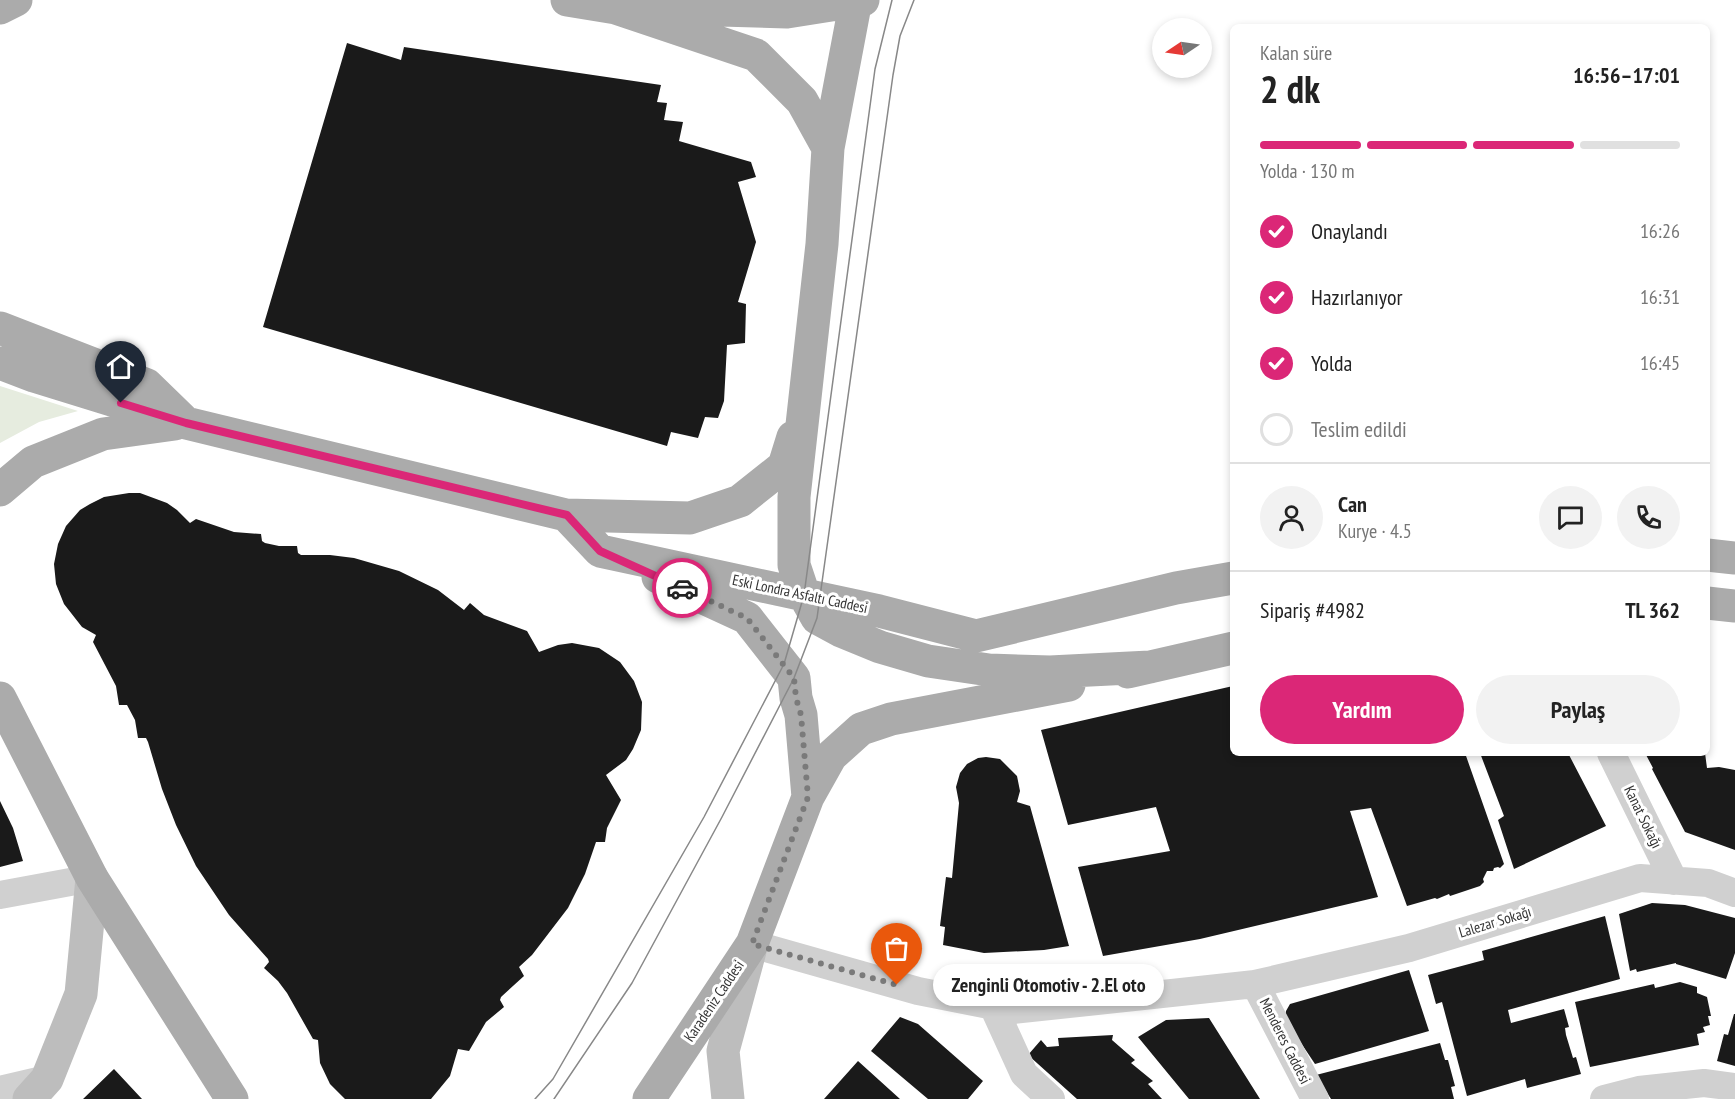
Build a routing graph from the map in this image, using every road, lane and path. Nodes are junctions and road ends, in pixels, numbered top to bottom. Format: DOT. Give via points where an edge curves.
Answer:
graph roads {
  1 [pos="16,0"];
  2 [pos="567,0"];
  3 [pos="858,1"];
  4 [pos="0,8"];
  5 [pos="616,8"];
  6 [pos="828,148"];
  7 [pos="0,328"];
  8 [pos="0,363"];
  9 [pos="805,398"];
  10 [pos="186,423"];
  11 [pos="0,490"];
  12 [pos="567,515"];
  13 [pos="600,551"];
  14 [pos="1710,555"];
  15 [pos="1735,558"];
  16 [pos="1230,579"];
  17 [pos="804,595"];
  18 [pos="1710,603"];
  19 [pos="1735,606"];
  20 [pos="1230,649"];
  21 [pos="1150,667"];
  22 [pos="0,698"];
  23 [pos="1612,756"];
  24 [pos="808,797"];
  25 [pos="92,878"];
  26 [pos="1674,881"];
  27 [pos="1735,893"];
  28 [pos="0,895"];
  29 [pos="752,944"];
  30 [pos="1256,984"];
  31 [pos="993,1006"];
  32 [pos="1735,1087"];
  33 [pos="38,1089"];
  34 [pos="0,1090"];
  35 [pos="731,1096"];
  36 [pos="232,1099"];
  37 [pos="649,1099"];
  38 [pos="1051,1099"];
  39 [pos="1315,1099"];
  40 [pos="1604,1099"];
  1 -- 4 [label="main road"];
  2 -- 5 [label="main road"];
  3 -- 5 [label="main road" via="787,12"];
  3 -- 6 [label="main road"];
  5 -- 6 [label="main road" via="756,55 802,101"];
  6 -- 9 [label="main road"];
  7 -- 10 [label="main road" via="147,385"];
  8 -- 10 [label="main road"];
  9 -- 12 [label="main road" via="784,466 740,501 690,518"];
  9 -- 17 [label="main road" via="794,496 794,565"];
  10 -- 11 [label="main road" via="103,434 33,462"];
  10 -- 12 [label="main road"];
  12 -- 13 [label="main road"];
  13 -- 17 [label="main road, Eski Londra Asfaltı Caddesi"];
  13 -- 24 [label="main road" via="747,618 794,678"];
  14 -- 15 [label="main road"];
  16 -- 17 [label="main road, Eski Londra Asfaltı Caddesi" via="976,636"];
  17 -- 21 [label="main road" via="818,618 841,631 928,660 988,670 1050,672"];
  18 -- 19 [label="main road"];
  20 -- 21 [label="main road"];
  21 -- 24 [label="main road" via="928,711 861,729 831,756"];
  22 -- 25 [label="main road"];
  23 -- 26 [label="street, Kanat Sokağı"];
  24 -- 29 [label="main road, Karadeniz Caddesi"];
  25 -- 28 [label="street"];
  25 -- 33 [label="street" via="81,994"];
  25 -- 36 [label="main road"];
  26 -- 27 [label="street, Lalezar Sokağı" via="1708,884"];
  26 -- 30 [label="street, Lalezar Sokağı" via="1640,878 1409,948"];
  29 -- 31 [label="street, Lalezar Sokağı" via="918,991"];
  29 -- 35 [label="street" via="723,1051"];
  29 -- 37 [label="main road, Karadeniz Caddesi"];
  30 -- 31 [label="street, Lalezar Sokağı" via="1014,1010"];
  30 -- 39 [label="street, Menderes Caddesi"];
  31 -- 38 [label="street" via="1024,1074"];
  32 -- 40 [label="street" via="1704,1083 1639,1090"];
  33 -- 34 [label="street"];
}
